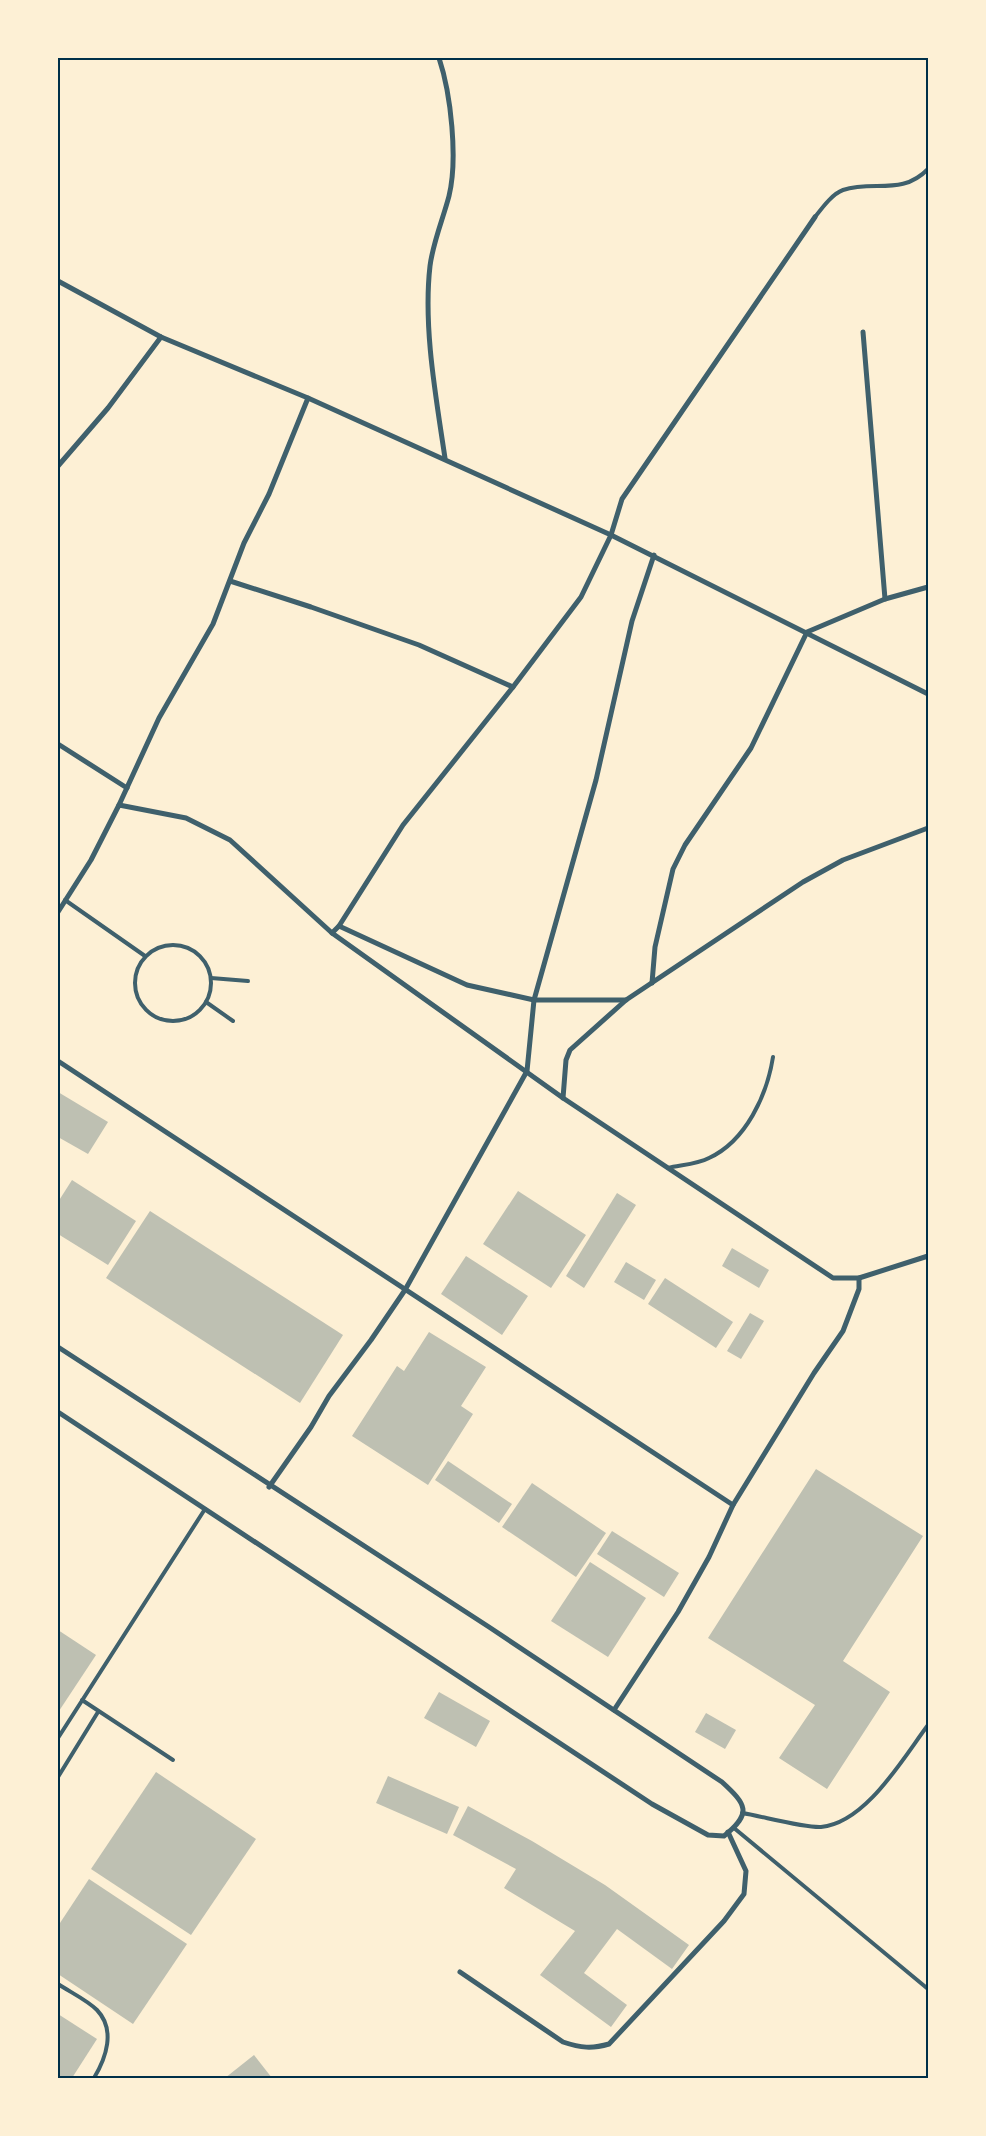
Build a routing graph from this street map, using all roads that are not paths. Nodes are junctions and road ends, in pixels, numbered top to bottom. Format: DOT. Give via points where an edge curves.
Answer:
graph roads {
  1 [pos="439,58"];
  2 [pos="928,169"];
  3 [pos="815,217"];
  4 [pos="58,281"];
  5 [pos="863,332"];
  6 [pos="161,337"];
  7 [pos="308,398"];
  8 [pos="445,458"];
  9 [pos="58,466"];
  10 [pos="611,534"];
  11 [pos="654,555"];
  12 [pos="230,581"];
  13 [pos="928,587"];
  14 [pos="885,599"];
  15 [pos="806,632"];
  16 [pos="513,687"];
  17 [pos="928,694"];
  18 [pos="58,744"];
  19 [pos="127,788"];
  20 [pos="120,805"];
  21 [pos="928,828"];
  22 [pos="65,900"];
  23 [pos="58,912"];
  24 [pos="339,926"];
  25 [pos="332,933"];
  26 [pos="146,956"];
  27 [pos="211,978"];
  28 [pos="248,981"];
  29 [pos="652,983"];
  30 [pos="534,1000"];
  31 [pos="626,1000"];
  32 [pos="206,1002"];
  33 [pos="233,1021"];
  34 [pos="773,1057"];
  35 [pos="58,1061"];
  36 [pos="526,1071"];
  37 [pos="563,1098"];
  38 [pos="666,1168"];
  39 [pos="928,1256"];
  40 [pos="859,1278"];
  41 [pos="405,1290"];
  42 [pos="58,1347"];
  43 [pos="58,1412"];
  44 [pos="269,1487"];
  45 [pos="733,1505"];
  46 [pos="205,1509"];
  47 [pos="82,1700"];
  48 [pos="614,1710"];
  49 [pos="98,1712"];
  50 [pos="928,1725"];
  51 [pos="58,1738"];
  52 [pos="172,1760"];
  53 [pos="58,1777"];
  54 [pos="742,1813"];
  55 [pos="734,1828"];
  56 [pos="728,1832"];
  57 [pos="460,1972"];
  58 [pos="58,1984"];
  59 [pos="928,1990"];
  60 [pos="94,2078"];
  1 -- 8 [label="street" via="452,116 452,179 430,265 428,308"];
  2 -- 3 [label="lane" via="918,179 902,185 842,190"];
  3 -- 10 [label="street" via="622,499"];
  4 -- 6 [label="street"];
  5 -- 14 [label="street"];
  6 -- 7 [label="street"];
  6 -- 9 [label="street" via="108,408"];
  7 -- 8 [label="street"];
  7 -- 12 [label="street"];
  8 -- 10 [label="street"];
  10 -- 11 [label="street"];
  10 -- 16 [label="street" via="581,597"];
  11 -- 15 [label="street"];
  11 -- 30 [label="street" via="632,621 596,780"];
  12 -- 16 [label="street" via="312,606 419,645"];
  12 -- 19 [label="street" via="213,624 159,718"];
  13 -- 14 [label="street"];
  14 -- 15 [label="street"];
  15 -- 17 [label="street"];
  15 -- 29 [label="street" via="751,748 685,845 673,869 655,947"];
  16 -- 24 [label="street" via="404,825"];
  18 -- 19 [label="street"];
  19 -- 20 [label="street"];
  20 -- 22 [label="street"];
  20 -- 25 [label="street" via="186,818 230,840"];
  21 -- 29 [label="street" via="843,860 803,882"];
  22 -- 23 [label="street"];
  22 -- 26 [label="lane"];
  24 -- 25 [label="street"];
  24 -- 30 [label="street" via="467,985"];
  25 -- 36 [label="street"];
  26 -- 27 [label="lane" via="161,946 188,947 203,958"];
  26 -- 32 [label="lane" via="140,963 135,981 138,999 150,1013 176,1021 194,1015"];
  27 -- 28 [label="lane"];
  27 -- 32 [label="lane"];
  29 -- 31 [label="street"];
  30 -- 31 [label="street"];
  30 -- 36 [label="street"];
  31 -- 37 [label="street" via="570,1050 566,1060"];
  32 -- 33 [label="lane"];
  34 -- 38 [label="lane" via="770,1074 747,1125 736,1139 708,1160"];
  35 -- 41 [label="street"];
  36 -- 37 [label="street"];
  36 -- 41 [label="street"];
  37 -- 38 [label="street"];
  38 -- 40 [label="street" via="832,1278"];
  39 -- 40 [label="street"];
  40 -- 45 [label="street" via="859,1289 843,1331"];
  41 -- 44 [label="street"];
  41 -- 45 [label="street"];
  42 -- 44 [label="street"];
  43 -- 46 [label="street"];
  44 -- 48 [label="street"];
  45 -- 48 [label="street" via="678,1612"];
  46 -- 47 [label="lane"];
  46 -- 56 [label="street" via="652,1804 708,1835 724,1836"];
  47 -- 49 [label="lane"];
  47 -- 51 [label="lane"];
  48 -- 54 [label="street" via="722,1782 741,1800"];
  49 -- 52 [label="lane"];
  49 -- 53 [label="lane"];
  50 -- 54 [label="lane" via="870,1801 841,1823 820,1827"];
  54 -- 55 [label="street"];
  55 -- 56 [label="street"];
  55 -- 59 [label="lane"];
  56 -- 57 [label="street" via="746,1871 744,1894 724,1921 610,2044 582,2048 563,2042"];
  58 -- 60 [label="lane" via="95,2008 103,2017 109,2033 103,2064"];
}
